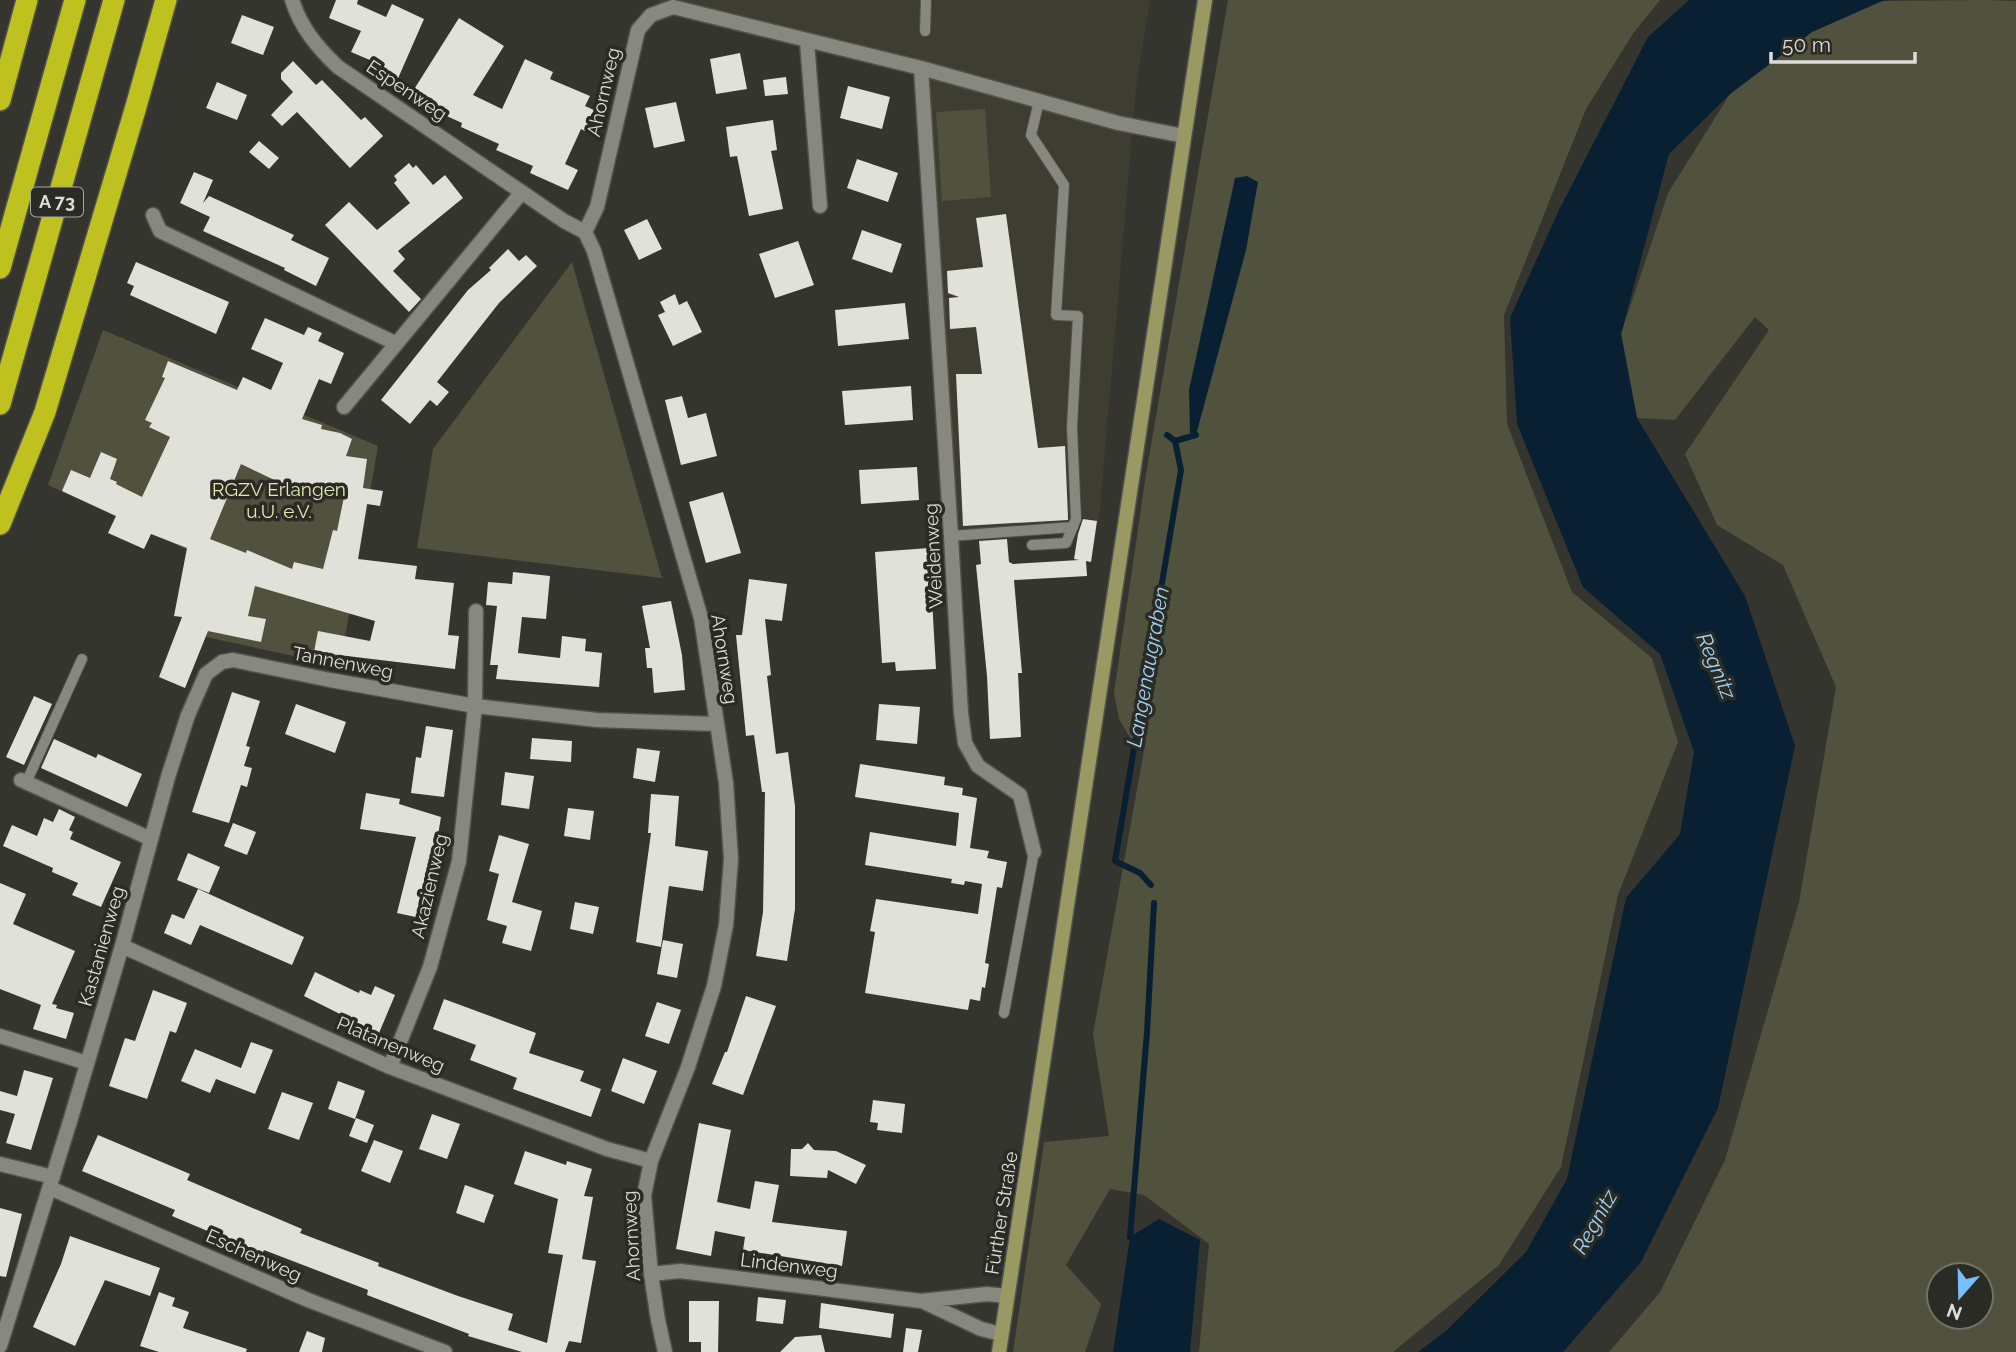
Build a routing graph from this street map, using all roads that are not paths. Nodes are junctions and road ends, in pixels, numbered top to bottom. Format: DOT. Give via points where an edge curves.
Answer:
graph roads {
  1 [pos="27,0"];
  2 [pos="75,0"];
  3 [pos="114,0"];
  4 [pos="166,0"];
  5 [pos="292,0"];
  6 [pos="926,0"];
  7 [pos="1205,0"];
  8 [pos="672,4"];
  9 [pos="925,31"];
  10 [pos="807,41"];
  11 [pos="921,68"];
  12 [pos="0,100"];
  13 [pos="1039,101"];
  14 [pos="1184,136"];
  15 [pos="522,192"];
  16 [pos="820,206"];
  17 [pos="153,215"];
  18 [pos="585,232"];
  19 [pos="0,268"];
  20 [pos="395,343"];
  21 [pos="0,404"];
  22 [pos="344,407"];
  23 [pos="0,524"];
  24 [pos="1073,527"];
  25 [pos="951,536"];
  26 [pos="1032,545"];
  27 [pos="476,611"];
  28 [pos="82,659"];
  29 [pos="206,674"];
  30 [pos="475,706"];
  31 [pos="716,724"];
  32 [pos="23,781"];
  33 [pos="151,839"];
  34 [pos="1034,852"];
  35 [pos="122,946"];
  36 [pos="1004,1013"];
  37 [pos="0,1036"];
  38 [pos="87,1063"];
  39 [pos="390,1067"];
  40 [pos="651,1161"];
  41 [pos="0,1164"];
  42 [pos="51,1182"];
  43 [pos="651,1273"];
  44 [pos="1007,1296"];
  45 [pos="921,1301"];
  46 [pos="1001,1335"];
  47 [pos="0,1346"];
  48 [pos="445,1352"];
  49 [pos="665,1352"];
  50 [pos="999,1352"];
  1 -- 12 [label="highway"];
  2 -- 19 [label="highway, A 73"];
  3 -- 21 [label="highway, A 73"];
  4 -- 23 [label="highway" via="45,412"];
  5 -- 15 [label="street, Espenweg" via="315,46 338,68"];
  6 -- 9 [label="lane"];
  7 -- 14 [label="street, Fürther Straße"];
  8 -- 10 [label="street"];
  8 -- 18 [label="street, Ahornweg" via="651,15 638,30 597,207"];
  10 -- 11 [label="street"];
  10 -- 16 [label="street"];
  11 -- 13 [label="street"];
  11 -- 25 [label="street, Weidenweg"];
  13 -- 14 [label="street"];
  13 -- 24 [label="lane" via="1031,135 1064,186 1056,315 1078,316"];
  14 -- 44 [label="street, Fürther Straße"];
  15 -- 18 [label="street, Espenweg"];
  15 -- 20 [label="street"];
  17 -- 20 [label="street" via="160,230"];
  18 -- 31 [label="street, Ahornweg" via="701,618"];
  20 -- 22 [label="street"];
  24 -- 25 [label="lane"];
  24 -- 26 [label="lane" via="1066,543"];
  25 -- 34 [label="street, Weidenweg" via="965,743 978,766 1020,795"];
  27 -- 30 [label="street"];
  28 -- 32 [label="lane"];
  29 -- 30 [label="street, Tannenweg" via="233,660"];
  29 -- 33 [label="street, Kastanienweg" via="188,715"];
  30 -- 31 [label="street, Tannenweg" via="597,720"];
  30 -- 39 [label="street, Akazienweg" via="459,860 430,967"];
  31 -- 40 [label="street, Ahornweg" via="731,859 726,925 695,1044"];
  32 -- 33 [label="street"];
  33 -- 35 [label="street, Kastanienweg"];
  34 -- 36 [label="lane, Weidenweg"];
  35 -- 38 [label="street, Kastanienweg"];
  35 -- 39 [label="street, Platanenweg"];
  37 -- 38 [label="street"];
  38 -- 42 [label="street, Kastanienweg"];
  39 -- 40 [label="street, Platanenweg" via="607,1149"];
  40 -- 43 [label="street, Ahornweg" via="644,1196"];
  41 -- 42 [label="street"];
  42 -- 47 [label="street, Kastanienweg"];
  42 -- 48 [label="street, Eschenweg" via="308,1300"];
  43 -- 45 [label="street, Lindenweg" via="680,1271"];
  43 -- 49 [label="street, Ahornweg"];
  44 -- 45 [label="street, Lindenweg"];
  44 -- 46 [label="street, Fürther Straße"];
  45 -- 46 [label="street, Lindenweg"];
  46 -- 50 [label="street, Fürther Straße"];
}
